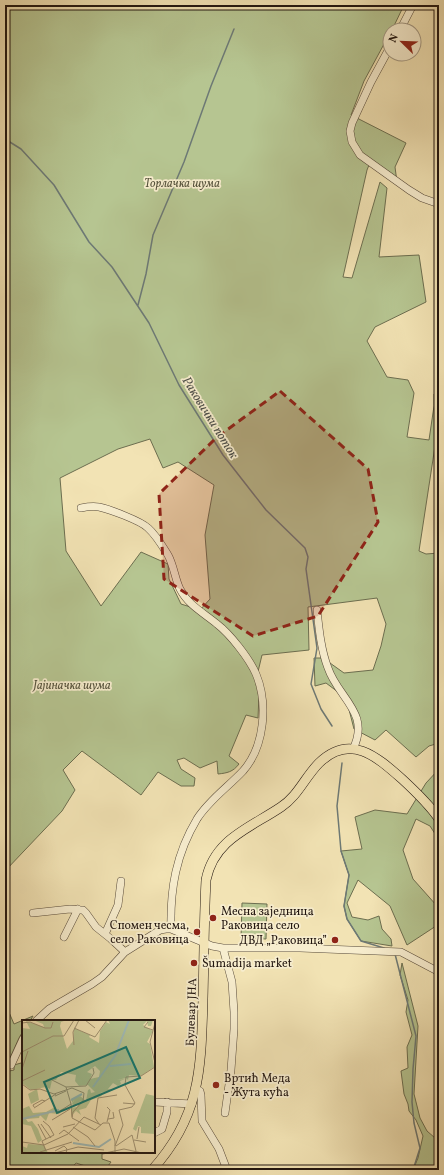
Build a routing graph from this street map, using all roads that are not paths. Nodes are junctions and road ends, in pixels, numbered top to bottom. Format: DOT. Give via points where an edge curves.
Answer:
graph roads {
  1 [pos="413,5"];
  2 [pos="404,22"];
  3 [pos="382,62"];
  4 [pos="439,204"];
  5 [pos="81,508"];
  6 [pos="317,610"];
  7 [pos="353,749"];
  8 [pos="439,819"];
  9 [pos="121,881"];
  10 [pos="78,909"];
  11 [pos="33,912"];
  12 [pos="171,929"];
  13 [pos="105,934"];
  14 [pos="64,937"];
  15 [pos="204,943"];
  16 [pos="223,948"];
  17 [pos="125,952"];
  18 [pos="439,972"];
  19 [pos="37,1020"];
  20 [pos="22,1041"];
  21 [pos="11,1065"];
  22 [pos="196,1089"];
  23 [pos="155,1102"];
  24 [pos="167,1102"];
  25 [pos="192,1104"];
  26 [pos="225,1113"];
  27 [pos="155,1132"];
  28 [pos="152,1170"];
  29 [pos="227,1170"];
  1 -- 2 [label="street"];
  3 -- 4 [label="street" via="352,123 352,142 360,154 409,190"];
  5 -- 12 [label="street" via="98,507 147,527 168,556 185,599 227,633 254,670 260,686 262,718 256,750 248,764 202,812 188,838 173,882"];
  6 -- 7 [label="street" via="318,629 328,669 356,715 360,727"];
  7 -- 8 [label="main road" via="368,753 383,763 422,799"];
  7 -- 15 [label="main road, Булевар ЈНА" via="340,750 319,763 285,804 222,846 208,874"];
  9 -- 13 [label="street" via="118,905"];
  10 -- 11 [label="street"];
  10 -- 13 [label="street" via="85,912"];
  10 -- 14 [label="street"];
  12 -- 15 [label="street"];
  12 -- 17 [label="street" via="155,933"];
  13 -- 17 [label="street"];
  15 -- 16 [label="street"];
  15 -- 22 [label="main road, Булевар ЈНА" via="202,1050"];
  16 -- 18 [label="street" via="403,952"];
  16 -- 26 [label="street" via="232,982 234,1029"];
  17 -- 19 [label="street" via="102,977 49,1009"];
  20 -- 21 [label="street"];
  22 -- 25 [label="main road, Булевар ЈНА"];
  22 -- 29 [label="street" via="201,1094 202,1121 219,1149"];
  23 -- 24 [label="street"];
  24 -- 25 [label="street"];
  24 -- 27 [label="street" via="162,1129"];
  25 -- 28 [label="main road, Булевар ЈНА" via="174,1142"];
}
